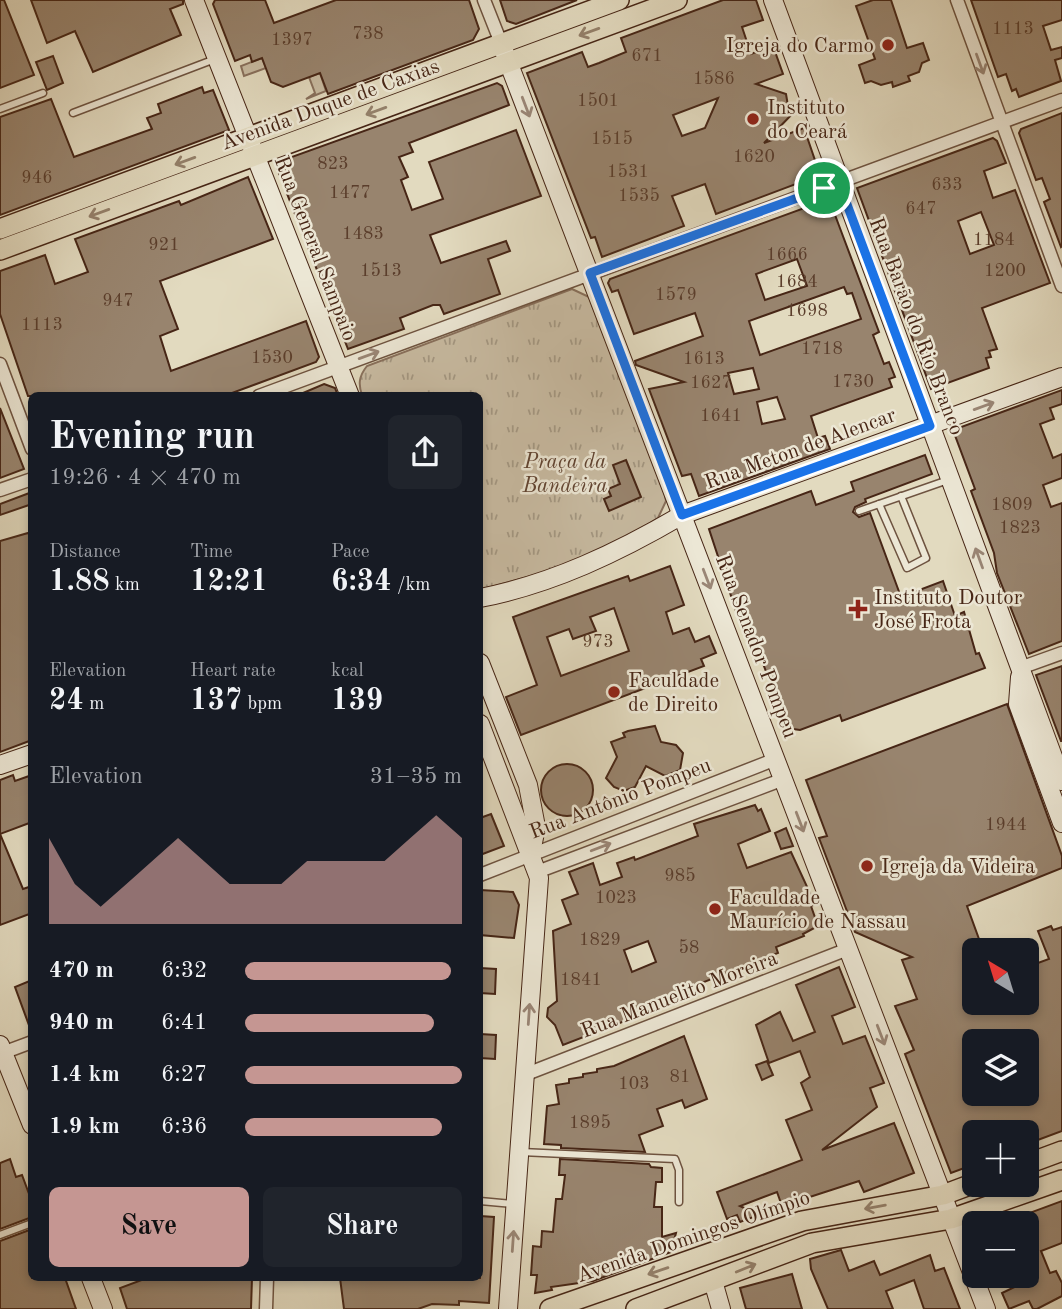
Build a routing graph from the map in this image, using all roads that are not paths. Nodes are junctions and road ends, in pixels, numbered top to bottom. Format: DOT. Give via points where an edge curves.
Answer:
graph roads {
  1 [pos="194,0"];
  2 [pos="484,0"];
  3 [pos="619,0"];
  4 [pos="677,0"];
  5 [pos="772,0"];
  6 [pos="957,0"];
  7 [pos="501,43"];
  8 [pos="217,58"];
  9 [pos="509,62"];
  10 [pos="43,93"];
  11 [pos="1062,100"];
  12 [pos="0,110"];
  13 [pos="73,113"];
  14 [pos="1001,122"];
  15 [pos="251,147"];
  16 [pos="839,183"];
  17 [pos="0,229"];
  18 [pos="0,250"];
  19 [pos="590,273"];
  20 [pos="1062,286"];
  21 [pos="0,364"];
  22 [pos="338,366"];
  23 [pos="1062,377"];
  24 [pos="270,392"];
  25 [pos="348,392"];
  26 [pos="930,426"];
  27 [pos="28,438"];
  28 [pos="950,479"];
  29 [pos="28,480"];
  30 [pos="0,490"];
  31 [pos="901,496"];
  32 [pos="878,504"];
  33 [pos="859,511"];
  34 [pos="682,515"];
  35 [pos="483,600"];
  36 [pos="1062,653"];
  37 [pos="1020,668"];
  38 [pos="483,671"];
  39 [pos="483,732"];
  40 [pos="28,755"];
  41 [pos="776,759"];
  42 [pos="0,765"];
  43 [pos="784,779"];
  44 [pos="1062,781"];
  45 [pos="1062,823"];
  46 [pos="531,853"];
  47 [pos="537,872"];
  48 [pos="483,874"];
  49 [pos="848,949"];
  50 [pos="28,1043"];
  51 [pos="1,1051"];
  52 [pos="524,1075"];
  53 [pos="28,1115"];
  54 [pos="1062,1150"];
  55 [pos="519,1151"];
  56 [pos="1039,1159"];
  57 [pos="1062,1180"];
  58 [pos="962,1188"];
  59 [pos="943,1195"];
  60 [pos="483,1201"];
  61 [pos="679,1202"];
  62 [pos="516,1204"];
  63 [pos="951,1219"];
  64 [pos="28,1224"];
  65 [pos="0,1235"];
  66 [pos="96,1281"];
  67 [pos="267,1281"];
  68 [pos="713,1281"];
  69 [pos="103,1309"];
  70 [pos="266,1309"];
  71 [pos="508,1309"];
  72 [pos="550,1309"];
  73 [pos="636,1309"];
  74 [pos="721,1309"];
  75 [pos="986,1309"];
  1 -- 8 [label="street, Rua General Sampaio"];
  2 -- 7 [label="street, Rua Senador Pompeu"];
  3 -- 7 [label="main road, Avenida Duque de Caxias"];
  4 -- 9 [label="main road, Avenida Duque de Caxias, one-way"];
  5 -- 16 [label="street, Rua Barão do Rio Branco"];
  6 -- 14 [label="street, one-way"];
  7 -- 9 [label="street, Rua Senador Pompeu"];
  7 -- 15 [label="main road, Avenida Duque de Caxias"];
  8 -- 13 [label="lane"];
  8 -- 15 [label="street, Rua General Sampaio"];
  9 -- 15 [label="main road, Avenida Duque de Caxias, one-way"];
  9 -- 19 [label="street, Rua Senador Pompeu, one-way"];
  10 -- 12 [label="lane"];
  11 -- 14 [label="street"];
  14 -- 16 [label="street"];
  14 -- 20 [label="street"];
  15 -- 17 [label="main road, Avenida Duque de Caxias, one-way"];
  15 -- 18 [label="main road, Avenida Duque de Caxias, one-way"];
  15 -- 22 [label="street, Rua General Sampaio"];
  16 -- 19 [label="street"];
  16 -- 26 [label="street, Rua Barão do Rio Branco"];
  22 -- 19 [label="street, one-way"];
  19 -- 34 [label="street, Rua Senador Pompeu"];
  21 -- 27 [label="street"];
  22 -- 24 [label="street"];
  22 -- 25 [label="street, Rua General Sampaio"];
  26 -- 23 [label="street, Rua Meton de Alencar, one-way"];
  26 -- 28 [label="street, Rua Barão do Rio Branco"];
  26 -- 34 [label="street, Rua Meton de Alencar"];
  28 -- 31 [label="lane"];
  37 -- 28 [label="street, Rua Barão do Rio Branco, one-way"];
  29 -- 30 [label="street"];
  31 -- 32 [label="lane"];
  31 -- 32 [label="lane" via="926,558 907,568"];
  32 -- 33 [label="lane"];
  34 -- 35 [label="street, Rua Meton de Alencar" via="627,548"];
  34 -- 41 [label="street, Rua Senador Pompeu, one-way"];
  36 -- 37 [label="street"];
  37 -- 44 [label="street, Rua Barão do Rio Branco"];
  37 -- 45 [label="street, Rua Barão do Rio Branco" via="1018,705"];
  38 -- 46 [label="street" via="528,785 536,827"];
  39 -- 46 [label="street"];
  40 -- 42 [label="street"];
  41 -- 43 [label="street, Rua Senador Pompeu"];
  41 -- 46 [label="street, Rua Antônio Pompeu"];
  47 -- 43 [label="street, Rua Antônio Pompeu, one-way"];
  43 -- 49 [label="street, Rua Senador Pompeu, one-way"];
  46 -- 47 [label="street"];
  46 -- 48 [label="street, Rua Antônio Pompeu"];
  52 -- 47 [label="street, one-way"];
  49 -- 52 [label="street, Rua Manuelito Moreira"];
  49 -- 59 [label="street, Rua Senador Pompeu, one-way"];
  50 -- 51 [label="street"];
  51 -- 53 [label="street"];
  52 -- 55 [label="street"];
  54 -- 56 [label="main road"];
  55 -- 61 [label="lane" via="675,1159"];
  55 -- 62 [label="street"];
  57 -- 63 [label="main road"];
  58 -- 59 [label="main road, Avenida Domingos Olímpio"];
  59 -- 63 [label="street, Rua Senador Pompeu"];
  59 -- 72 [label="main road, Avenida Domingos Olímpio, one-way" via="802,1221"];
  60 -- 62 [label="lane"];
  71 -- 62 [label="street, one-way"];
  68 -- 63 [label="main road, one-way" via="812,1243"];
  63 -- 75 [label="street, Rua Senador Pompeu"];
  64 -- 65 [label="lane"];
  66 -- 69 [label="street"];
  67 -- 70 [label="street"];
  68 -- 73 [label="main road"];
  68 -- 74 [label="street"];
}
